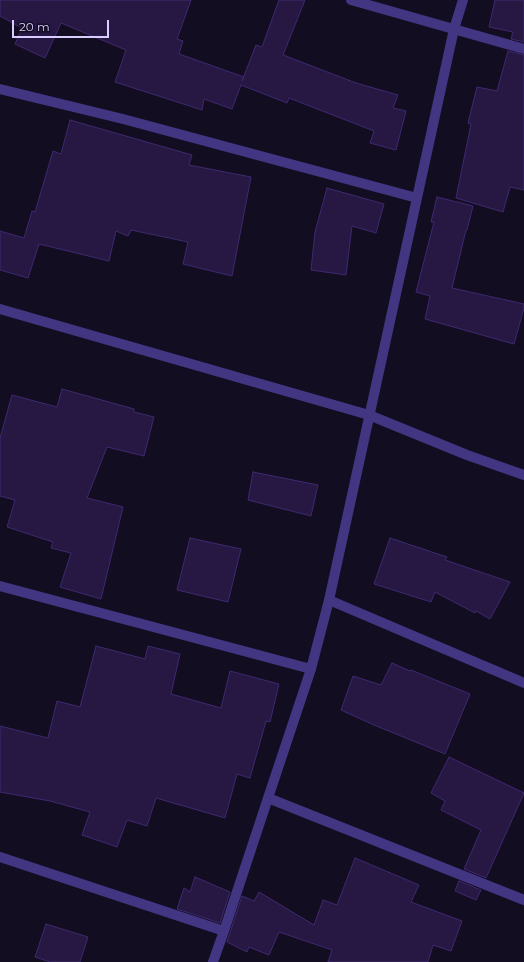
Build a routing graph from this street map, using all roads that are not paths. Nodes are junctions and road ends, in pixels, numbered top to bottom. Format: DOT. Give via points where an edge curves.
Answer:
graph roads {
  1 [pos="351,0"];
  2 [pos="463,0"];
  3 [pos="454,29"];
  4 [pos="524,48"];
  5 [pos="0,89"];
  6 [pos="417,198"];
  7 [pos="0,309"];
  8 [pos="369,415"];
  9 [pos="524,475"];
  10 [pos="0,586"];
  11 [pos="329,600"];
  12 [pos="311,668"];
  13 [pos="524,683"];
  14 [pos="268,798"];
  15 [pos="0,857"];
  16 [pos="524,900"];
  17 [pos="224,931"];
  18 [pos="213,962"];
  1 -- 3 [label="street"];
  2 -- 3 [label="street"];
  3 -- 4 [label="street"];
  3 -- 6 [label="street"];
  5 -- 6 [label="street" via="123,119"];
  6 -- 8 [label="street"];
  7 -- 8 [label="street"];
  8 -- 9 [label="street"];
  8 -- 11 [label="street"];
  10 -- 12 [label="street"];
  11 -- 12 [label="street"];
  11 -- 13 [label="street"];
  12 -- 14 [label="street"];
  14 -- 16 [label="street"];
  14 -- 17 [label="street"];
  15 -- 17 [label="street"];
  17 -- 18 [label="street"];
}
